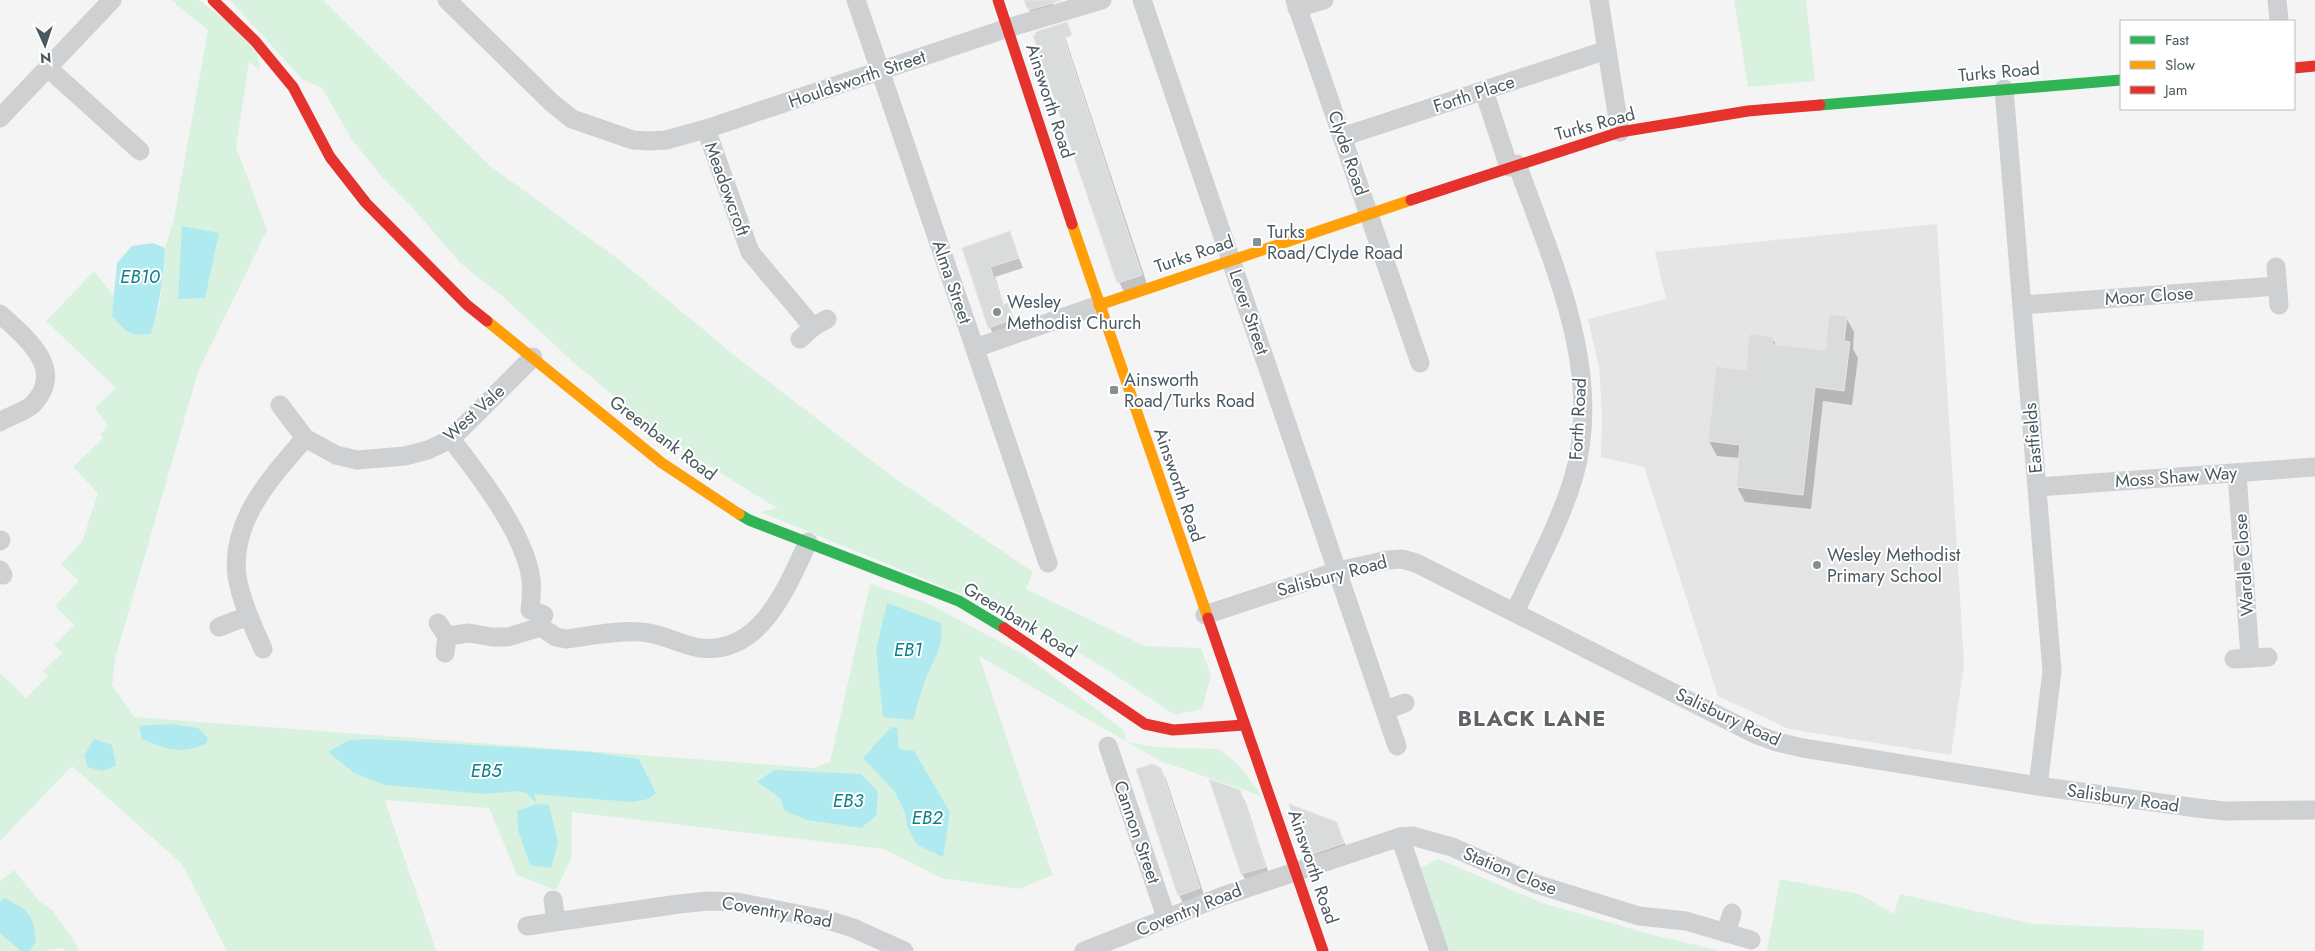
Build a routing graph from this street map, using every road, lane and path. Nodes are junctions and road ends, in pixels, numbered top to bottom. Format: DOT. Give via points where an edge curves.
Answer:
graph roads {
  1 [pos="112,0"];
  2 [pos="213,0"];
  3 [pos="447,0"];
  4 [pos="856,0"];
  5 [pos="998,0"];
  6 [pos="1102,0"];
  7 [pos="1142,0"];
  8 [pos="1324,0"];
  9 [pos="1599,0"];
  10 [pos="2277,0"];
  11 [pos="1296,4"];
  12 [pos="2279,20"];
  13 [pos="1008,28"];
  14 [pos="1606,50"];
  15 [pos="2315,66"];
  16 [pos="48,68"];
  17 [pos="2295,68"];
  18 [pos="880,71"];
  19 [pos="2120,80"];
  20 [pos="2004,89"];
  21 [pos="1484,90"];
  22 [pos="0,118"];
  23 [pos="706,129"];
  24 [pos="1620,132"];
  25 [pos="1342,137"];
  26 [pos="140,151"];
  27 [pos="1513,165"];
  28 [pos="1369,214"];
  29 [pos="1231,260"];
  30 [pos="1099,305"];
  31 [pos="2022,305"];
  32 [pos="2279,305"];
  33 [pos="0,314"];
  34 [pos="813,329"];
  35 [pos="975,348"];
  36 [pos="533,357"];
  37 [pos="1420,363"];
  38 [pos="280,405"];
  39 [pos="0,422"];
  40 [pos="305,438"];
  41 [pos="452,439"];
  42 [pos="2315,467"];
  43 [pos="2237,472"];
  44 [pos="2038,487"];
  45 [pos="808,542"];
  46 [pos="1048,563"];
  47 [pos="1338,571"];
  48 [pos="1515,612"];
  49 [pos="1205,615"];
  50 [pos="248,616"];
  51 [pos="544,616"];
  52 [pos="219,627"];
  53 [pos="443,637"];
  54 [pos="263,649"];
  55 [pos="2251,658"];
  56 [pos="1405,703"];
  57 [pos="1385,710"];
  58 [pos="1244,725"];
  59 [pos="1108,746"];
  60 [pos="1397,746"];
  61 [pos="2038,786"];
  62 [pos="2315,810"];
  63 [pos="1400,837"];
  64 [pos="1296,871"];
  65 [pos="553,900"];
  66 [pos="1732,913"];
  67 [pos="1166,917"];
  68 [pos="556,921"];
  69 [pos="527,926"];
  70 [pos="1726,933"];
  71 [pos="1751,940"];
  72 [pos="1111,947"];
  73 [pos="904,951"];
  74 [pos="1084,951"];
  75 [pos="1323,951"];
  76 [pos="1439,951"];
  1 -- 16 [label="street"];
  2 -- 36 [label="street, Greenbank Road" via="255,41 293,87 330,158 366,204 467,305"];
  3 -- 23 [label="street, Meadowcroft" via="552,104 572,119 633,140 666,140"];
  4 -- 18 [label="street, Alma Street"];
  5 -- 13 [label="street, Ainsworth Road"];
  6 -- 13 [label="street, Houldsworth Street"];
  7 -- 29 [label="street, Lever Street"];
  8 -- 11 [label="street"];
  9 -- 14 [label="street"];
  10 -- 12 [label="street"];
  11 -- 25 [label="street, Clyde Road"];
  13 -- 18 [label="street, Houldsworth Street"];
  13 -- 30 [label="street, Ainsworth Road"];
  14 -- 21 [label="street, Forth Place"];
  14 -- 24 [label="street"];
  15 -- 17 [label="street"];
  16 -- 22 [label="street"];
  16 -- 26 [label="street"];
  18 -- 23 [label="street, Houldsworth Street"];
  18 -- 35 [label="street, Alma Street"];
  19 -- 20 [label="street, Turks Road"];
  20 -- 24 [label="street, Turks Road" via="1748,111"];
  20 -- 31 [label="street, Eastfields"];
  21 -- 25 [label="street, Forth Place"];
  21 -- 27 [label="street, Forth Road"];
  23 -- 34 [label="street, Meadowcroft" via="750,252"];
  24 -- 27 [label="street, Turks Road"];
  25 -- 28 [label="street, Clyde Road"];
  27 -- 28 [label="street, Turks Road"];
  27 -- 48 [label="street, Forth Road" via="1569,314 1577,345 1582,401 1580,448 1572,482"];
  28 -- 29 [label="street, Turks Road"];
  28 -- 37 [label="street, Clyde Road"];
  29 -- 30 [label="street, Turks Road"];
  29 -- 47 [label="street, Lever Street"];
  30 -- 35 [label="street"];
  30 -- 49 [label="street, Ainsworth Road"];
  31 -- 32 [label="street, Moor Close" via="2276,277"];
  31 -- 44 [label="street, Eastfields"];
  33 -- 39 [label="street" via="36,348 45,377 41,393 32,405"];
  35 -- 46 [label="street, Alma Street"];
  36 -- 41 [label="street, West Vale"];
  36 -- 45 [label="street, Greenbank Road" via="662,463 749,520"];
  38 -- 40 [label="street, West Vale"];
  40 -- 41 [label="street, West Vale" via="336,455 357,460 405,456"];
  40 -- 50 [label="street" via="267,483 251,507 242,530 237,576"];
  41 -- 51 [label="street" via="493,496 522,547 531,579 530,610"];
  42 -- 43 [label="street, Moss Shaw Way"];
  43 -- 44 [label="street, Moss Shaw Way"];
  43 -- 55 [label="street, Wardle Close"];
  44 -- 61 [label="street, Eastfields" via="2052,672"];
  45 -- 51 [label="street" via="787,588 763,622 740,642 702,648 641,632 566,639 556,637"];
  45 -- 58 [label="street, Greenbank Road" via="959,601 1038,650 1145,724 1173,730"];
  47 -- 48 [label="street, Salisbury Road" via="1402,559"];
  47 -- 49 [label="street, Salisbury Road"];
  47 -- 57 [label="street, Lever Street"];
  48 -- 61 [label="street, Salisbury Road" via="1755,734 1777,742"];
  49 -- 58 [label="street, Ainsworth Road"];
  50 -- 52 [label="street"];
  50 -- 54 [label="street"];
  51 -- 53 [label="street" via="508,637 469,633"];
  56 -- 57 [label="street"];
  57 -- 60 [label="street, Lever Street"];
  58 -- 64 [label="street, Ainsworth Road"];
  59 -- 67 [label="street, Cannon Street"];
  61 -- 62 [label="street, Salisbury Road" via="2225,811"];
  63 -- 64 [label="street, Station Close"];
  63 -- 70 [label="street, Station Close" via="1412,836 1452,846 1536,884 1639,916 1686,921"];
  63 -- 76 [label="street"];
  64 -- 67 [label="street, Coventry Road"];
  64 -- 75 [label="street, Ainsworth Road"];
  65 -- 68 [label="street"];
  66 -- 70 [label="street"];
  67 -- 72 [label="street, Coventry Road"];
  68 -- 69 [label="street, Coventry Road"];
  68 -- 73 [label="street, Coventry Road" via="679,904 737,902 828,920"];
  70 -- 71 [label="street, Station Close"];
  72 -- 74 [label="street, Coventry Road"];
}
